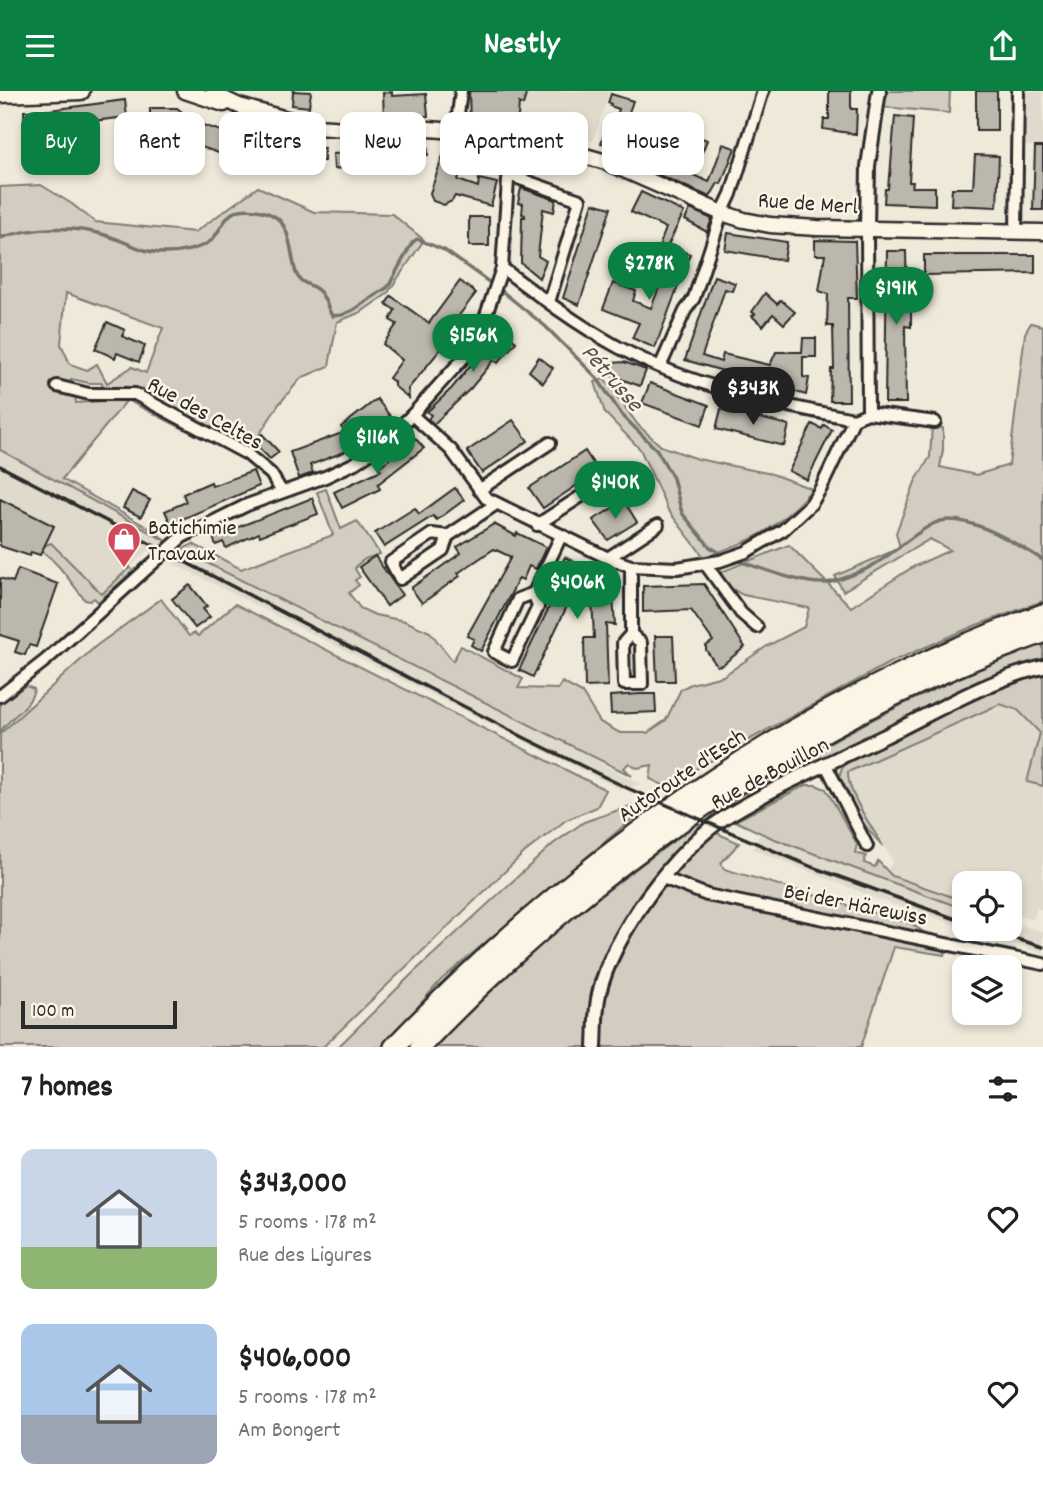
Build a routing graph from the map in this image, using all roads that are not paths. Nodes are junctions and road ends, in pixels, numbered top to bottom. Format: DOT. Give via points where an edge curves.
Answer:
graph roads {
  1 [pos="81,91"];
  2 [pos="185,91"];
  3 [pos="215,91"];
  4 [pos="461,91"];
  5 [pos="763,91"];
  6 [pos="879,91"];
  7 [pos="1018,91"];
  8 [pos="0,94"];
  9 [pos="239,106"];
  10 [pos="458,112"];
  11 [pos="440,131"];
  12 [pos="588,157"];
  13 [pos="509,175"];
  14 [pos="722,213"];
  15 [pos="867,229"];
  16 [pos="1016,232"];
  17 [pos="1043,232"];
  18 [pos="502,268"];
  19 [pos="549,302"];
  20 [pos="660,367"];
  21 [pos="57,386"];
  22 [pos="868,413"];
  23 [pos="412,415"];
  24 [pos="853,419"];
  25 [pos="935,422"];
  26 [pos="550,443"];
  27 [pos="609,478"];
  28 [pos="479,490"];
  29 [pos="282,492"];
  30 [pos="496,503"];
  31 [pos="537,525"];
  32 [pos="658,525"];
  33 [pos="448,536"];
  34 [pos="561,536"];
  35 [pos="608,558"];
  36 [pos="706,565"];
  37 [pos="631,566"];
  38 [pos="534,593"];
  39 [pos="1043,614"];
  40 [pos="757,627"];
  41 [pos="1043,633"];
  42 [pos="631,634"];
  43 [pos="1043,667"];
  44 [pos="0,696"];
  45 [pos="826,765"];
  46 [pos="867,846"];
  47 [pos="663,878"];
  48 [pos="1043,964"];
  49 [pos="394,1047"];
  50 [pos="420,1047"];
  51 [pos="595,1047"];
  1 -- 8 [label="main road"];
  2 -- 9 [label="main road"];
  3 -- 9 [label="main road, Rue de Merl"];
  4 -- 10 [label="street"];
  5 -- 14 [label="street"];
  6 -- 15 [label="street" via="868,166"];
  7 -- 16 [label="street"];
  9 -- 11 [label="main road, Rue de Merl" via="344,130"];
  12 -- 14 [label="main road, Rue de Merl"];
  13 -- 18 [label="street"];
  13 -- 19 [label="street" via="580,200"];
  14 -- 15 [label="main road, Rue de Merl" via="770,225"];
  14 -- 20 [label="street" via="694,298"];
  15 -- 16 [label="main road, Rue de Merl"];
  15 -- 22 [label="street"];
  16 -- 17 [label="main road, Rue de Merl"];
  18 -- 19 [label="street"];
  18 -- 23 [label="street" via="468,353"];
  19 -- 20 [label="street" via="616,346"];
  20 -- 24 [label="street" via="750,397"];
  21 -- 29 [label="street, Rue des Celtes" via="89,394 135,394 247,454 271,474"];
  22 -- 24 [label="street"];
  22 -- 25 [label="street"];
  23 -- 28 [label="street" via="451,450"];
  23 -- 29 [label="street" via="355,463"];
  24 -- 36 [label="street" via="821,488 797,517 746,552"];
  26 -- 28 [label="street"];
  27 -- 31 [label="street"];
  28 -- 30 [label="street"];
  29 -- 44 [label="street" via="182,537"];
  30 -- 31 [label="street"];
  30 -- 33 [label="street"];
  31 -- 34 [label="street"];
  32 -- 35 [label="street"];
  33 -- 33 [label="street" via="443,550 400,579 390,562 432,534"];
  34 -- 35 [label="street"];
  34 -- 38 [label="street"];
  35 -- 37 [label="street"];
  36 -- 37 [label="street"];
  36 -- 40 [label="street"];
  37 -- 42 [label="street"];
  38 -- 38 [label="street" via="518,599 494,652 512,661 538,607"];
  39 -- 49 [label="highway, Autoroute d'Esch" via="930,659 844,701 697,789 562,890 498,945"];
  41 -- 50 [label="highway, Autoroute d'Esch" via="865,711 710,802 570,907"];
  43 -- 45 [label="street, Rue de Bouillon" via="992,683"];
  45 -- 46 [label="street"];
  45 -- 47 [label="street, Rue de Bouillon" via="726,817 703,834"];
  47 -- 48 [label="street, Bei der Härewiss" via="707,895"];
  47 -- 51 [label="street, Rue de Bouillon" via="622,932 605,974"];
}
